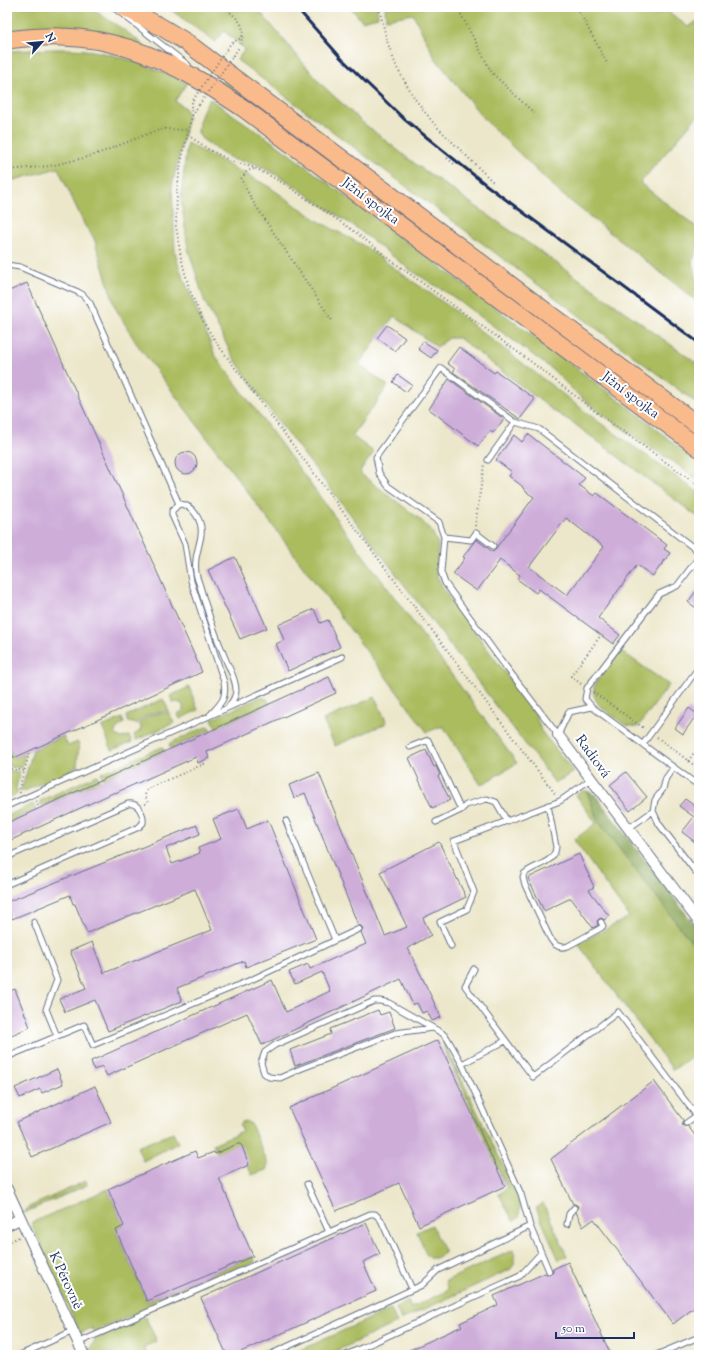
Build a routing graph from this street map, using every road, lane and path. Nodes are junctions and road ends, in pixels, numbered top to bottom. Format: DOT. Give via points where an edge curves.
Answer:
graph roads {
  1 [pos="113,7"];
  2 [pos="124,7"];
  3 [pos="224,7"];
  4 [pos="380,7"];
  5 [pos="457,7"];
  6 [pos="573,7"];
  7 [pos="243,37"];
  8 [pos="7,40"];
  9 [pos="607,63"];
  10 [pos="243,108"];
  11 [pos="534,113"];
  12 [pos="192,116"];
  13 [pos="188,130"];
  14 [pos="188,135"];
  15 [pos="447,158"];
  16 [pos="454,164"];
  17 [pos="255,168"];
  18 [pos="7,170"];
  19 [pos="494,182"];
  20 [pos="7,266"];
  21 [pos="333,322"];
  22 [pos="515,422"];
  23 [pos="699,426"];
  24 [pos="699,448"];
  25 [pos="488,460"];
  26 [pos="699,486"];
  27 [pos="178,504"];
  28 [pos="476,533"];
  29 [pos="444,537"];
  30 [pos="493,546"];
  31 [pos="699,552"];
  32 [pos="699,557"];
  33 [pos="601,635"];
  34 [pos="342,657"];
  35 [pos="699,667"];
  36 [pos="587,688"];
  37 [pos="229,706"];
  38 [pos="592,707"];
  39 [pos="210,714"];
  40 [pos="651,732"];
  41 [pos="558,735"];
  42 [pos="643,744"];
  43 [pos="699,746"];
  44 [pos="410,747"];
  45 [pos="30,751"];
  46 [pos="203,761"];
  47 [pos="688,761"];
  48 [pos="674,767"];
  49 [pos="7,768"];
  50 [pos="699,769"];
  51 [pos="24,771"];
  52 [pos="592,779"];
  53 [pos="699,786"];
  54 [pos="20,793"];
  55 [pos="36,801"];
  56 [pos="560,801"];
  57 [pos="7,806"];
  58 [pos="548,806"];
  59 [pos="39,808"];
  60 [pos="138,808"];
  61 [pos="461,810"];
  62 [pos="653,810"];
  63 [pos="286,821"];
  64 [pos="507,821"];
  65 [pos="436,822"];
  66 [pos="629,828"];
  67 [pos="7,857"];
  68 [pos="695,871"];
  69 [pos="7,883"];
  70 [pos="34,922"];
  71 [pos="601,922"];
  72 [pos="699,922"];
  73 [pos="359,929"];
  74 [pos="335,940"];
  75 [pos="451,946"];
  76 [pos="474,969"];
  77 [pos="433,1028"];
  78 [pos="57,1036"];
  79 [pos="505,1041"];
  80 [pos="7,1057"];
  81 [pos="462,1064"];
  82 [pos="698,1117"];
  83 [pos="686,1124"];
  84 [pos="307,1184"];
  85 [pos="7,1189"];
  86 [pos="574,1208"];
  87 [pos="20,1219"];
  88 [pos="567,1224"];
  89 [pos="7,1225"];
  90 [pos="530,1226"];
  91 [pos="329,1232"];
  92 [pos="27,1234"];
  93 [pos="7,1243"];
  94 [pos="541,1254"];
  95 [pos="549,1271"];
  96 [pos="412,1289"];
  97 [pos="73,1331"];
  98 [pos="699,1337"];
  99 [pos="82,1341"];
  100 [pos="20,1355"];
  101 [pos="84,1355"];
  102 [pos="269,1355"];
  103 [pos="346,1355"];
  104 [pos="656,1355"];
  1 -- 10 [label="lane"];
  2 -- 23 [label="highway, Jižní spojka" via="186,42"];
  3 -- 7 [label="path" via="238,19"];
  4 -- 19 [label="path" via="386,41 415,99 435,125"];
  5 -- 11 [label="path" via="492,73"];
  6 -- 9 [label="path" via="580,13"];
  7 -- 12 [label="path, bridge" via="240,46"];
  7 -- 12 [label="path, bridge" via="231,43 193,100"];
  8 -- 10 [label="highway, Jižní spojka" via="65,37 122,46 191,75"];
  10 -- 24 [label="highway, Jižní spojka"];
  12 -- 13 [label="path"];
  13 -- 14 [label="path"];
  13 -- 18 [label="path" via="155,131 92,156 50,166"];
  14 -- 17 [label="path" via="231,161"];
  14 -- 56 [label="path" via="184,144 177,190 176,226 190,291 204,323"];
  15 -- 16 [label="path"];
  17 -- 21 [label="path" via="247,171 241,179 252,200"];
  17 -- 26 [label="path" via="283,183 354,231 602,417"];
  20 -- 27 [label="lane" via="20,267 78,292 90,303"];
  22 -- 25 [label="lane"];
  22 -- 29 [label="lane" via="442,368 376,457 379,473 388,486 439,522"];
  22 -- 31 [label="lane" via="539,429"];
  25 -- 28 [label="path" via="483,466"];
  27 -- 37 [label="lane" via="183,504 194,511 200,526 196,575 234,682 235,698"];
  27 -- 39 [label="lane" via="172,515 185,544 191,581 226,692 223,700"];
  28 -- 29 [label="lane" via="471,540"];
  28 -- 30 [label="lane"];
  29 -- 41 [label="lane" via="441,572 445,583"];
  32 -- 36 [label="lane" via="677,586 659,594"];
  33 -- 36 [label="path" via="570,676"];
  34 -- 37 [label="lane"];
  35 -- 40 [label="lane"];
  36 -- 38 [label="lane" via="585,698"];
  36 -- 40 [label="path"];
  37 -- 39 [label="lane"];
  38 -- 41 [label="lane, Radiová" via="569,712"];
  38 -- 42 [label="lane"];
  39 -- 57 [label="lane"];
  40 -- 42 [label="lane"];
  40 -- 47 [label="path"];
  41 -- 52 [label="street, Radiová"];
  42 -- 48 [label="lane"];
  43 -- 47 [label="path"];
  44 -- 61 [label="lane" via="428,740"];
  45 -- 51 [label="path"];
  46 -- 60 [label="path" via="204,764 147,789 148,803"];
  47 -- 50 [label="path"];
  48 -- 53 [label="lane"];
  48 -- 62 [label="lane" via="655,800"];
  49 -- 51 [label="path"];
  51 -- 54 [label="path"];
  52 -- 56 [label="lane"];
  52 -- 66 [label="street, Radiová"];
  55 -- 59 [label="path"];
  56 -- 58 [label="lane"];
  58 -- 64 [label="lane"];
  58 -- 71 [label="lane" via="556,852 547,862 524,874 524,885 556,945 568,946 603,926"];
  60 -- 67 [label="lane" via="134,803 128,804"];
  60 -- 69 [label="lane" via="144,820 139,827"];
  61 -- 64 [label="lane" via="466,805 490,799 496,802"];
  61 -- 65 [label="lane"];
  62 -- 66 [label="lane"];
  62 -- 68 [label="lane" via="659,824"];
  63 -- 74 [label="lane"];
  64 -- 75 [label="lane" via="454,841 474,892 467,909 440,922"];
  66 -- 72 [label="street, Radiová"];
  70 -- 78 [label="lane" via="57,980 46,1010"];
  73 -- 74 [label="lane"];
  74 -- 78 [label="lane" via="253,979 93,1045 84,1025"];
  76 -- 79 [label="lane" via="465,986"];
  77 -- 77 [label="lane" via="395,1033 280,1078 270,1077 264,1073 261,1063 265,1052 275,1045 374,1001 389,1004"];
  77 -- 81 [label="lane" via="447,1038"];
  78 -- 80 [label="lane"];
  79 -- 81 [label="lane"];
  79 -- 82 [label="lane" via="533,1077 618,1012"];
  81 -- 90 [label="lane" via="521,1194"];
  82 -- 83 [label="lane"];
  84 -- 91 [label="lane"];
  85 -- 87 [label="street, K Pérovně"];
  86 -- 88 [label="lane" via="568,1214"];
  87 -- 89 [label="street"];
  87 -- 92 [label="street, K Pérovně"];
  90 -- 94 [label="lane"];
  90 -- 96 [label="lane" via="438,1270 422,1285"];
  91 -- 96 [label="lane" via="370,1214 378,1216"];
  91 -- 99 [label="lane"];
  92 -- 93 [label="path"];
  92 -- 97 [label="street, K Pérovně"];
  94 -- 95 [label="lane"];
  94 -- 103 [label="lane" via="520,1276"];
  96 -- 102 [label="lane"];
  97 -- 100 [label="lane"];
  97 -- 101 [label="street, K Pérovně"];
  98 -- 104 [label="lane"];
}
